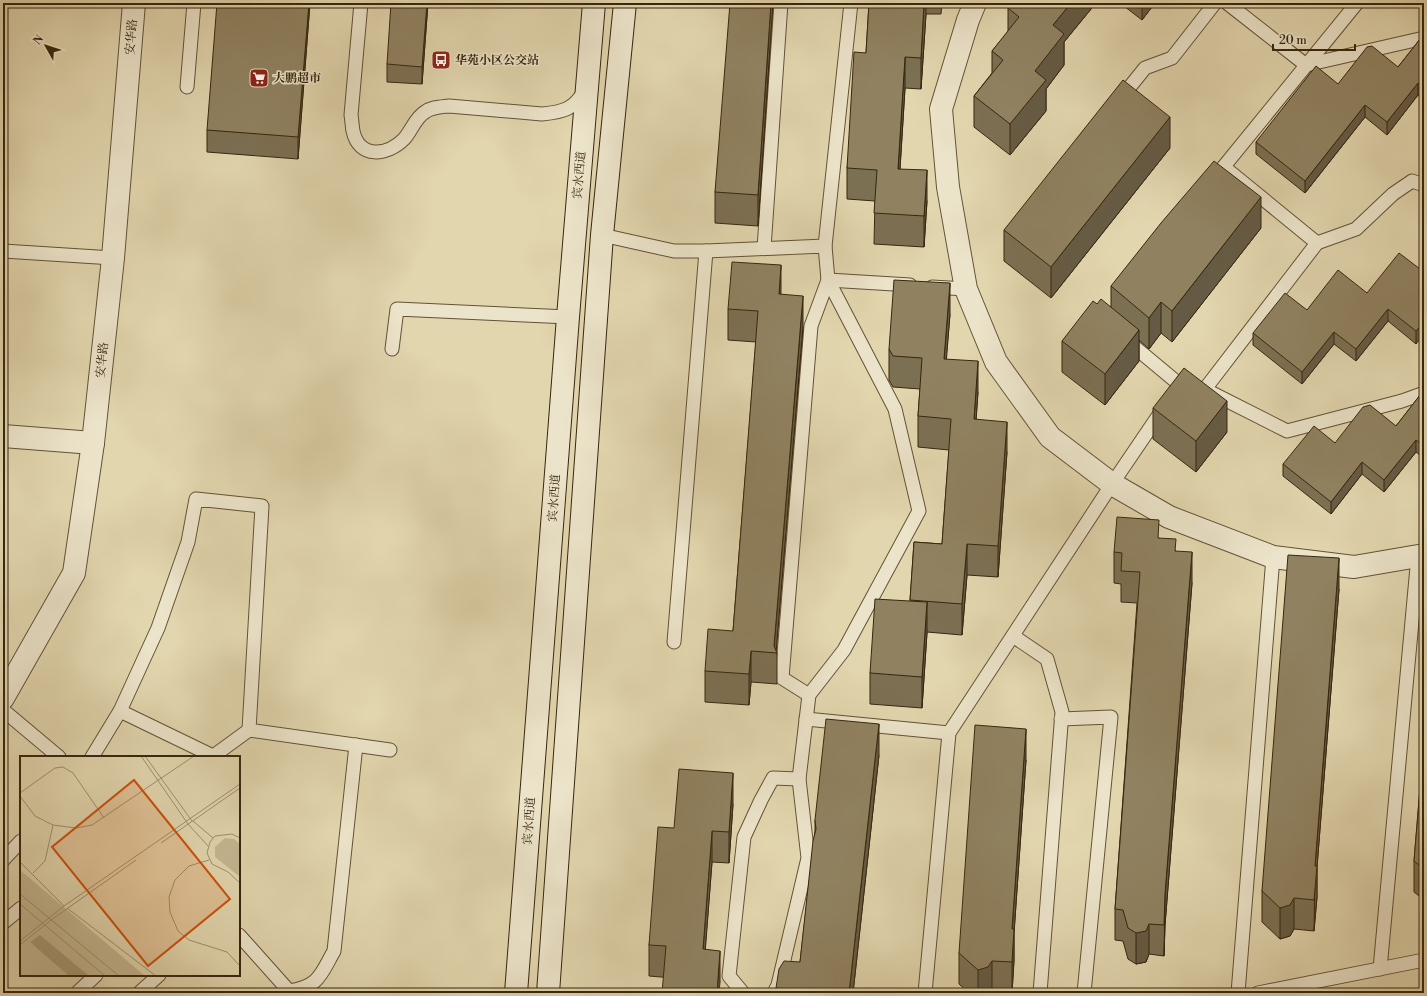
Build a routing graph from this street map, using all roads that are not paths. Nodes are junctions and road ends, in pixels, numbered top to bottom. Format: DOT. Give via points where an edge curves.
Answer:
graph roads {
  1 [pos="134,3"];
  2 [pos="194,3"];
  3 [pos="361,3"];
  4 [pos="594,3"];
  5 [pos="625,3"];
  6 [pos="782,3"];
  7 [pos="851,3"];
  8 [pos="975,3"];
  9 [pos="1215,3"];
  10 [pos="1227,3"];
  11 [pos="1357,3"];
  12 [pos="1424,38"];
  13 [pos="1306,65"];
  14 [pos="187,87"];
  15 [pos="587,88"];
  16 [pos="1111,109"];
  17 [pos="1224,168"];
  18 [pos="1424,185"];
  19 [pos="1204,191"];
  20 [pos="602,235"];
  21 [pos="1318,243"];
  22 [pos="826,246"];
  23 [pos="764,248"];
  24 [pos="3,251"];
  25 [pos="706,251"];
  26 [pos="113,258"];
  27 [pos="828,280"];
  28 [pos="966,289"];
  29 [pos="568,317"];
  30 [pos="1115,331"];
  31 [pos="392,349"];
  32 [pos="1179,384"];
  33 [pos="1205,389"];
  34 [pos="1424,393"];
  35 [pos="3,436"];
  36 [pos="93,443"];
  37 [pos="1112,484"];
  38 [pos="1273,556"];
  39 [pos="1421,556"];
  40 [pos="1013,636"];
  41 [pos="674,642"];
  42 [pos="809,694"];
  43 [pos="3,698"];
  44 [pos="3,710"];
  45 [pos="120,711"];
  46 [pos="806,719"];
  47 [pos="1061,719"];
  48 [pos="250,730"];
  49 [pos="950,733"];
  50 [pos="356,745"];
  51 [pos="390,750"];
  52 [pos="58,756"];
  53 [pos="93,756"];
  54 [pos="210,756"];
  55 [pos="213,756"];
  56 [pos="799,779"];
  57 [pos="20,842"];
  58 [pos="3,860"];
  59 [pos="20,909"];
  60 [pos="3,923"];
  61 [pos="240,936"];
  62 [pos="1424,960"];
  63 [pos="1380,969"];
  64 [pos="95,976"];
  65 [pos="158,976"];
  66 [pos="295,992"];
  67 [pos="77,993"];
  68 [pos="139,993"];
  69 [pos="516,993"];
  70 [pos="548,993"];
  71 [pos="743,993"];
  72 [pos="774,993"];
  73 [pos="926,993"];
  74 [pos="1040,993"];
  75 [pos="1084,993"];
  76 [pos="1238,993"];
  77 [pos="1258,993"];
  1 -- 26 [label="main road, 安华路"];
  2 -- 14 [label="lane"];
  3 -- 15 [label="lane" via="352,115 353,132 359,144 366,150 383,152 393,147 404,138 418,117 434,108 449,106 555,113 576,103"];
  4 -- 15 [label="main road, 宾水西道"];
  5 -- 20 [label="main road"];
  6 -- 23 [label="lane"];
  7 -- 22 [label="lane"];
  8 -- 28 [label="main road" via="940,109 948,187"];
  9 -- 16 [label="lane" via="1172,58 1145,68"];
  10 -- 13 [label="lane"];
  11 -- 13 [label="lane"];
  12 -- 13 [label="lane"];
  13 -- 17 [label="lane"];
  15 -- 29 [label="main road, 宾水西道"];
  17 -- 19 [label="lane"];
  17 -- 21 [label="lane"];
  18 -- 21 [label="lane" via="1412,181 1393,194 1356,229"];
  20 -- 25 [label="lane" via="674,251"];
  20 -- 70 [label="main road"];
  21 -- 33 [label="lane"];
  22 -- 23 [label="lane"];
  22 -- 27 [label="lane"];
  23 -- 25 [label="lane"];
  24 -- 26 [label="lane"];
  25 -- 41 [label="lane"];
  26 -- 36 [label="main road, 安华路"];
  27 -- 28 [label="lane"];
  27 -- 42 [label="lane" via="811,326 782,678"];
  27 -- 42 [label="lane" via="895,409 919,511 844,650"];
  28 -- 37 [label="main road" via="996,362 1050,437"];
  29 -- 31 [label="lane" via="397,309"];
  29 -- 69 [label="main road, 宾水西道"];
  30 -- 32 [label="lane"];
  32 -- 33 [label="lane"];
  32 -- 37 [label="lane"];
  33 -- 34 [label="lane" via="1287,431"];
  35 -- 36 [label="main road"];
  36 -- 43 [label="main road, 安华路" via="74,573"];
  37 -- 38 [label="main road" via="1169,517"];
  37 -- 40 [label="lane"];
  38 -- 39 [label="main road" via="1354,567"];
  38 -- 76 [label="lane"];
  39 -- 63 [label="lane"];
  40 -- 47 [label="lane" via="1047,658 1062,712"];
  40 -- 49 [label="lane"];
  42 -- 46 [label="lane"];
  44 -- 52 [label="lane"];
  45 -- 48 [label="lane" via="158,628 188,542 196,499 262,506"];
  45 -- 53 [label="lane"];
  45 -- 54 [label="lane"];
  46 -- 49 [label="lane"];
  46 -- 56 [label="lane"];
  47 -- 74 [label="lane"];
  47 -- 75 [label="lane" via="1111,717"];
  48 -- 50 [label="lane"];
  48 -- 55 [label="lane"];
  49 -- 73 [label="lane"];
  50 -- 51 [label="lane"];
  50 -- 66 [label="lane" via="334,951 320,978"];
  56 -- 71 [label="lane" via="773,778 744,837 729,976"];
  56 -- 72 [label="lane" via="808,858"];
  57 -- 58 [label="lane"];
  59 -- 60 [label="lane"];
  61 -- 66 [label="lane" via="290,991"];
  62 -- 63 [label="lane"];
  63 -- 77 [label="lane"];
  64 -- 67 [label="lane"];
  65 -- 68 [label="lane"];
}
